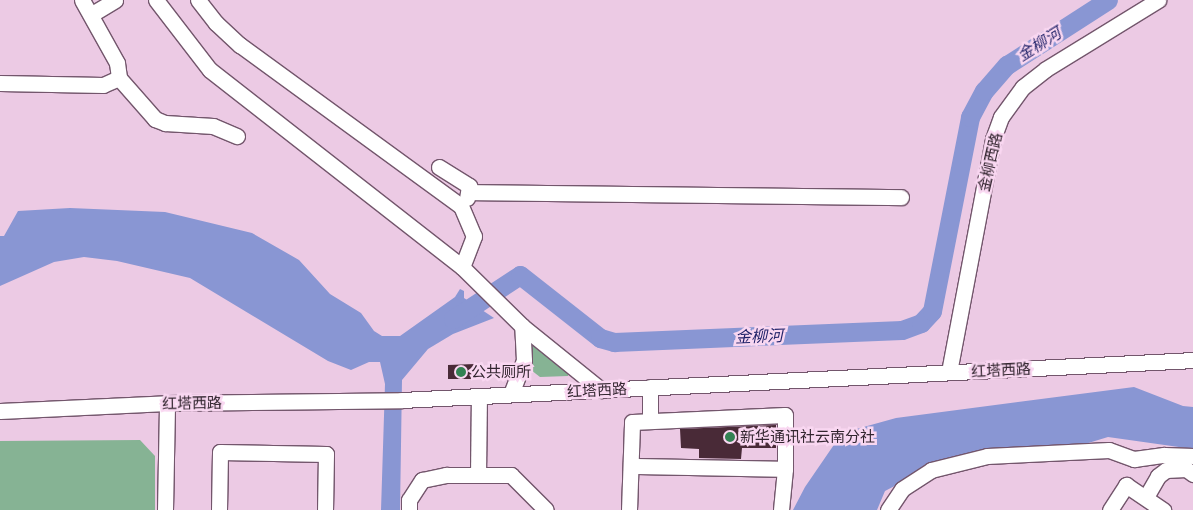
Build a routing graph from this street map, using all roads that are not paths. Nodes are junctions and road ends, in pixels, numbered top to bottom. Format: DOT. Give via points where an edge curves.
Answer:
graph roads {
  1 [pos="82,0"];
  2 [pos="115,0"];
  3 [pos="156,0"];
  4 [pos="198,0"];
  5 [pos="1158,0"];
  6 [pos="92,14"];
  7 [pos="119,78"];
  8 [pos="0,83"];
  9 [pos="237,136"];
  10 [pos="439,167"];
  11 [pos="469,192"];
  12 [pos="901,196"];
  13 [pos="460,206"];
  14 [pos="462,267"];
  15 [pos="522,326"];
  16 [pos="1193,360"];
  17 [pos="949,372"];
  18 [pos="650,387"];
  19 [pos="601,390"];
  20 [pos="511,394"];
  21 [pos="479,396"];
  22 [pos="167,403"];
  23 [pos="0,411"];
  24 [pos="650,420"];
  25 [pos="1193,456"];
  26 [pos="631,466"];
  27 [pos="785,469"];
  28 [pos="1193,474"];
  29 [pos="478,475"];
  30 [pos="1146,497"];
  31 [pos="165,510"];
  32 [pos="219,510"];
  33 [pos="325,510"];
  34 [pos="409,510"];
  35 [pos="546,510"];
  36 [pos="629,510"];
  37 [pos="781,510"];
  38 [pos="888,510"];
  39 [pos="1110,510"];
  40 [pos="1163,510"];
  1 -- 6 [label="street"];
  2 -- 6 [label="street"];
  3 -- 14 [label="street" via="210,70"];
  4 -- 13 [label="street" via="216,23 240,45"];
  5 -- 17 [label="street, 金柳西路" via="1046,69 1023,87 1005,110 993,139"];
  6 -- 7 [label="street" via="117,63"];
  7 -- 8 [label="street" via="104,84"];
  7 -- 9 [label="street" via="155,119 212,126"];
  10 -- 11 [label="street" via="469,186"];
  11 -- 12 [label="street"];
  11 -- 13 [label="street"];
  13 -- 14 [label="street" via="474,236"];
  14 -- 15 [label="street"];
  15 -- 19 [label="street"];
  15 -- 20 [label="street" via="524,360"];
  16 -- 17 [label="street, 红塔西路"];
  17 -- 18 [label="street, 红塔西路"];
  18 -- 19 [label="street, 红塔西路"];
  18 -- 24 [label="street"];
  19 -- 20 [label="street, 红塔西路"];
  20 -- 21 [label="street, 红塔西路"];
  21 -- 22 [label="street, 红塔西路"];
  21 -- 29 [label="street"];
  22 -- 23 [label="street, 红塔西路"];
  22 -- 31 [label="street"];
  24 -- 26 [label="street" via="632,422"];
  24 -- 27 [label="street" via="785,415"];
  25 -- 38 [label="street" via="1134,459 1109,450 987,456 931,470 902,489"];
  26 -- 27 [label="street"];
  26 -- 36 [label="street"];
  27 -- 37 [label="street"];
  28 -- 30 [label="street" via="1186,469 1166,470 1158,476"];
  29 -- 34 [label="street" via="446,475 422,480 409,500"];
  29 -- 35 [label="street" via="511,475"];
  30 -- 39 [label="street" via="1126,485"];
  30 -- 40 [label="street"];
  32 -- 33 [label="street" via="220,452 326,454"];
}
